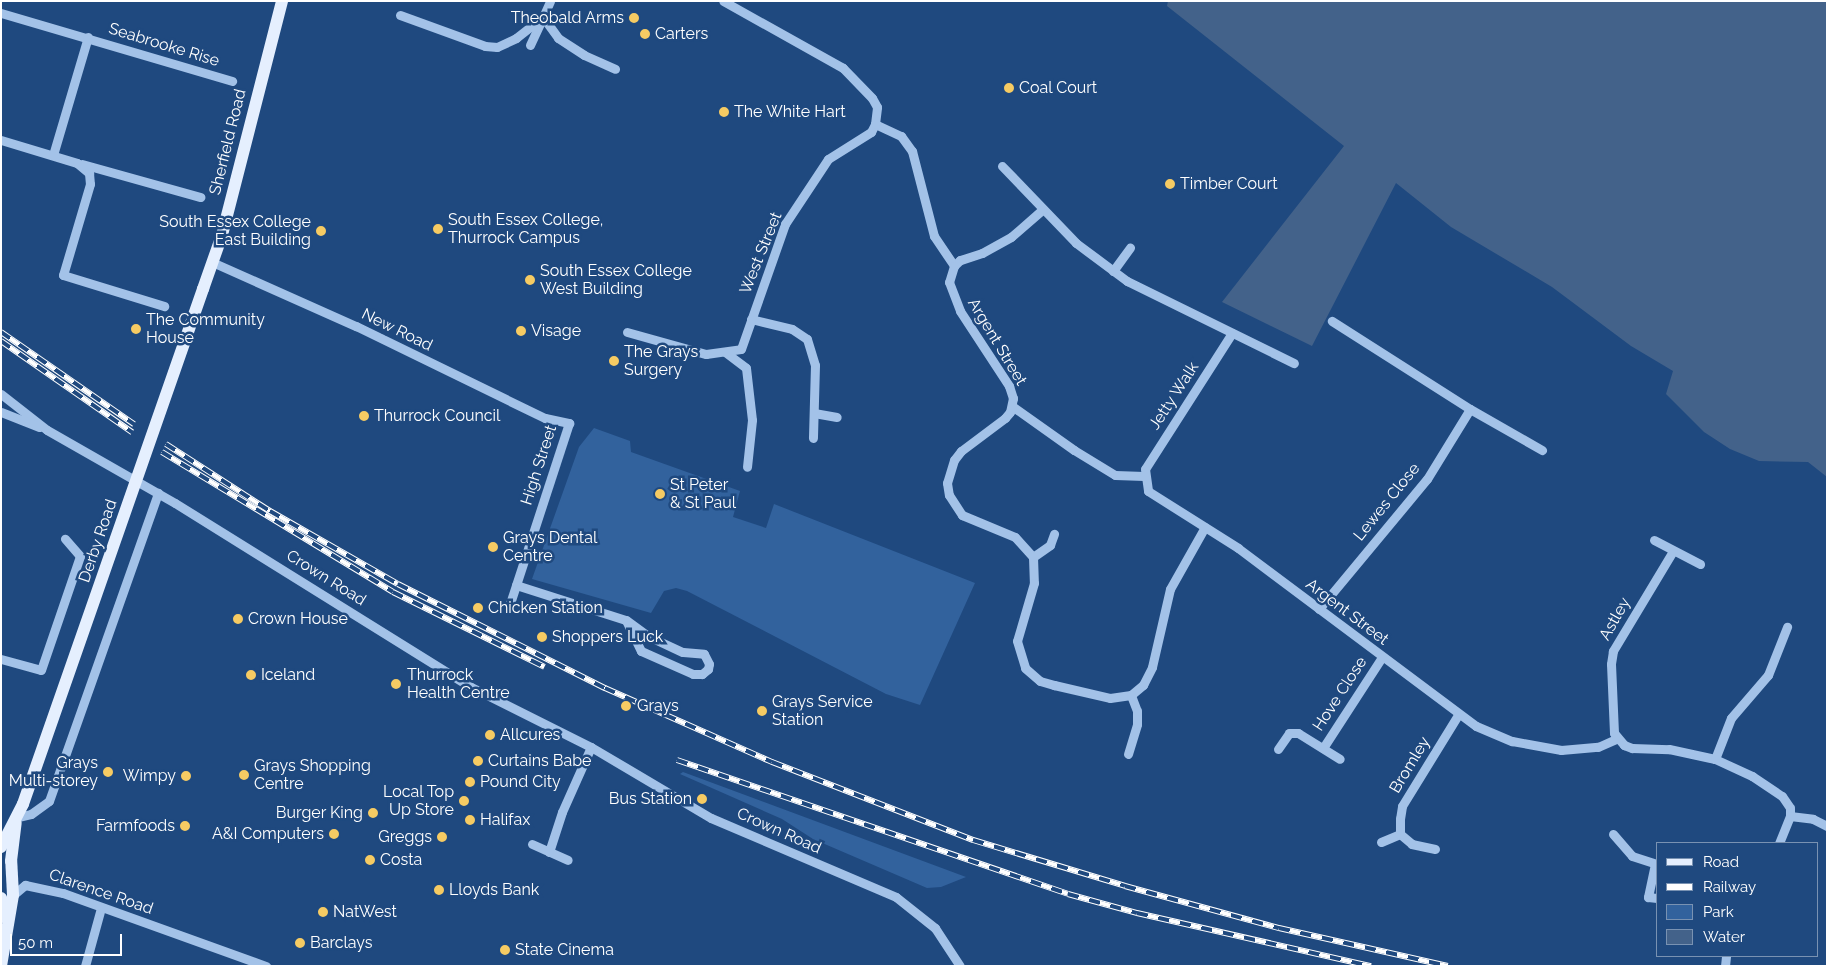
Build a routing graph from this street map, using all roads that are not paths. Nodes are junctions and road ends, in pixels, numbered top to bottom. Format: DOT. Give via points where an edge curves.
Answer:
graph roads {
  1 [pos="282,1"];
  2 [pos="550,1"];
  3 [pos="723,1"];
  4 [pos="1,13"];
  5 [pos="400,16"];
  6 [pos="543,17"];
  7 [pos="88,37"];
  8 [pos="530,45"];
  9 [pos="615,69"];
  10 [pos="232,81"];
  11 [pos="875,124"];
  12 [pos="1,140"];
  13 [pos="52,155"];
  14 [pos="77,163"];
  15 [pos="1002,166"];
  16 [pos="200,197"];
  17 [pos="1042,210"];
  18 [pos="1130,248"];
  19 [pos="212,262"];
  20 [pos="954,266"];
  21 [pos="1113,271"];
  22 [pos="203,289"];
  23 [pos="164,306"];
  24 [pos="751,319"];
  25 [pos="1332,321"];
  26 [pos="627,332"];
  27 [pos="1232,333"];
  28 [pos="725,352"];
  29 [pos="1294,363"];
  30 [pos="1,394"];
  31 [pos="1012,406"];
  32 [pos="1470,409"];
  33 [pos="1,412"];
  34 [pos="814,414"];
  35 [pos="837,417"];
  36 [pos="568,423"];
  37 [pos="47,430"];
  38 [pos="813,438"];
  39 [pos="1542,450"];
  40 [pos="747,467"];
  41 [pos="1144,476"];
  42 [pos="158,493"];
  43 [pos="1205,526"];
  44 [pos="1054,534"];
  45 [pos="65,539"];
  46 [pos="1654,540"];
  47 [pos="1673,551"];
  48 [pos="1033,557"];
  49 [pos="1700,564"];
  50 [pos="516,585"];
  51 [pos="510,603"];
  52 [pos="1319,609"];
  53 [pos="626,620"];
  54 [pos="1787,627"];
  55 [pos="1382,657"];
  56 [pos="1,659"];
  57 [pos="1131,695"];
  58 [pos="1458,715"];
  59 [pos="1616,739"];
  60 [pos="591,748"];
  61 [pos="1323,748"];
  62 [pos="1278,749"];
  63 [pos="1128,754"];
  64 [pos="1340,759"];
  65 [pos="1715,759"];
  66 [pos="1790,816"];
  67 [pos="17,820"];
  68 [pos="1827,826"];
  69 [pos="1400,834"];
  70 [pos="1613,834"];
  71 [pos="1382,842"];
  72 [pos="1780,842"];
  73 [pos="532,844"];
  74 [pos="1,847"];
  75 [pos="1435,849"];
  76 [pos="550,852"];
  77 [pos="568,860"];
  78 [pos="1656,864"];
  79 [pos="7,896"];
  80 [pos="1656,898"];
  81 [pos="101,908"];
  82 [pos="1,966"];
  83 [pos="85,966"];
  84 [pos="266,966"];
  85 [pos="960,966"];
  1 -- 19 [label="main road, Sherfield Road"];
  2 -- 6 [label="street"];
  3 -- 11 [label="street" via="843,68 872,98 877,107"];
  4 -- 7 [label="street, Seabrooke Rise"];
  5 -- 6 [label="street" via="485,46 497,47 516,38"];
  6 -- 8 [label="street"];
  6 -- 9 [label="street" via="558,38 584,55"];
  7 -- 10 [label="street, Seabrooke Rise"];
  7 -- 13 [label="street, Seabrooke Rise"];
  11 -- 20 [label="street" via="901,136 912,152 934,236"];
  11 -- 24 [label="street, West Street" via="871,132 828,159 785,224"];
  12 -- 13 [label="street"];
  13 -- 14 [label="street"];
  14 -- 16 [label="street"];
  14 -- 23 [label="street" via="89,173 90,184 63,275"];
  15 -- 17 [label="street"];
  17 -- 20 [label="street" via="1011,237 982,253 960,260"];
  17 -- 21 [label="street" via="1076,243"];
  18 -- 21 [label="street"];
  19 -- 22 [label="main road, Sherfield Road"];
  19 -- 36 [label="street, New Road" via="356,326 545,418"];
  20 -- 31 [label="street, Argent Street" via="949,282 951,293 1010,386"];
  21 -- 27 [label="street" via="1140,290"];
  22 -- 67 [label="main road, Derby Road, bridge"];
  24 -- 28 [label="street, West Street" via="742,349"];
  24 -- 34 [label="street" via="792,328 807,339 815,365"];
  25 -- 32 [label="street"];
  26 -- 28 [label="street, West Street" via="706,354"];
  27 -- 29 [label="street"];
  27 -- 41 [label="street, Jetty Walk" via="1149,462"];
  28 -- 40 [label="street" via="746,368 752,420"];
  30 -- 37 [label="street, Crown Road"];
  31 -- 41 [label="street, Argent Street" via="1115,475"];
  31 -- 48 [label="street" via="1005,418 961,451 952,465 947,484 953,506 962,515 1016,538"];
  32 -- 39 [label="street"];
  32 -- 52 [label="street, Lewes Close" via="1426,479"];
  33 -- 37 [label="street, Crown Road"];
  34 -- 35 [label="street"];
  34 -- 38 [label="street"];
  36 -- 50 [label="street, High Street"];
  37 -- 42 [label="street, Crown Road"];
  41 -- 43 [label="street, Argent Street" via="1148,491 1155,498"];
  42 -- 60 [label="street, Crown Road" via="471,687"];
  42 -- 67 [label="street" via="49,801"];
  43 -- 52 [label="street, Argent Street"];
  43 -- 57 [label="street" via="1170,589 1148,678"];
  44 -- 48 [label="street" via="1050,545"];
  45 -- 56 [label="street" via="80,556 41,670"];
  46 -- 47 [label="street"];
  47 -- 49 [label="street"];
  47 -- 59 [label="street, Astley" via="1613,651 1612,706"];
  48 -- 57 [label="street" via="1034,584 1017,641 1026,668 1040,681 1054,685 1110,698"];
  50 -- 51 [label="street, High Street"];
  50 -- 53 [label="street"];
  52 -- 55 [label="street, Argent Street"];
  53 -- 53 [label="street" via="648,636 674,648 704,654 708,669 702,674 693,674 641,651"];
  54 -- 65 [label="street" via="1768,675 1731,718"];
  55 -- 58 [label="street, Argent Street"];
  55 -- 61 [label="street, Hove Close"];
  57 -- 63 [label="street" via="1138,724"];
  58 -- 59 [label="street, Argent Street" via="1495,736 1534,747 1583,750"];
  58 -- 69 [label="street, Bromley" via="1402,806"];
  59 -- 65 [label="street" via="1632,748 1670,749"];
  60 -- 76 [label="street" via="562,812"];
  60 -- 85 [label="street, Crown Road" via="711,818 896,897 930,923"];
  61 -- 62 [label="street, Hove Close" via="1298,733 1289,733"];
  61 -- 64 [label="street, Hove Close"];
  65 -- 66 [label="street" via="1744,772 1782,796 1790,808"];
  66 -- 68 [label="street" via="1813,819"];
  66 -- 72 [label="street" via="1789,826"];
  67 -- 74 [label="main road"];
  67 -- 79 [label="main road"];
  69 -- 71 [label="street"];
  69 -- 75 [label="street" via="1412,844"];
  70 -- 78 [label="street" via="1632,856"];
  73 -- 76 [label="street"];
  76 -- 77 [label="street"];
  78 -- 80 [label="street" via="1648,896"];
  79 -- 81 [label="street, Clarence Road" via="25,885 63,893"];
  79 -- 82 [label="main road" via="9,926"];
  81 -- 83 [label="street"];
  81 -- 84 [label="street, Clarence Road"];
}
